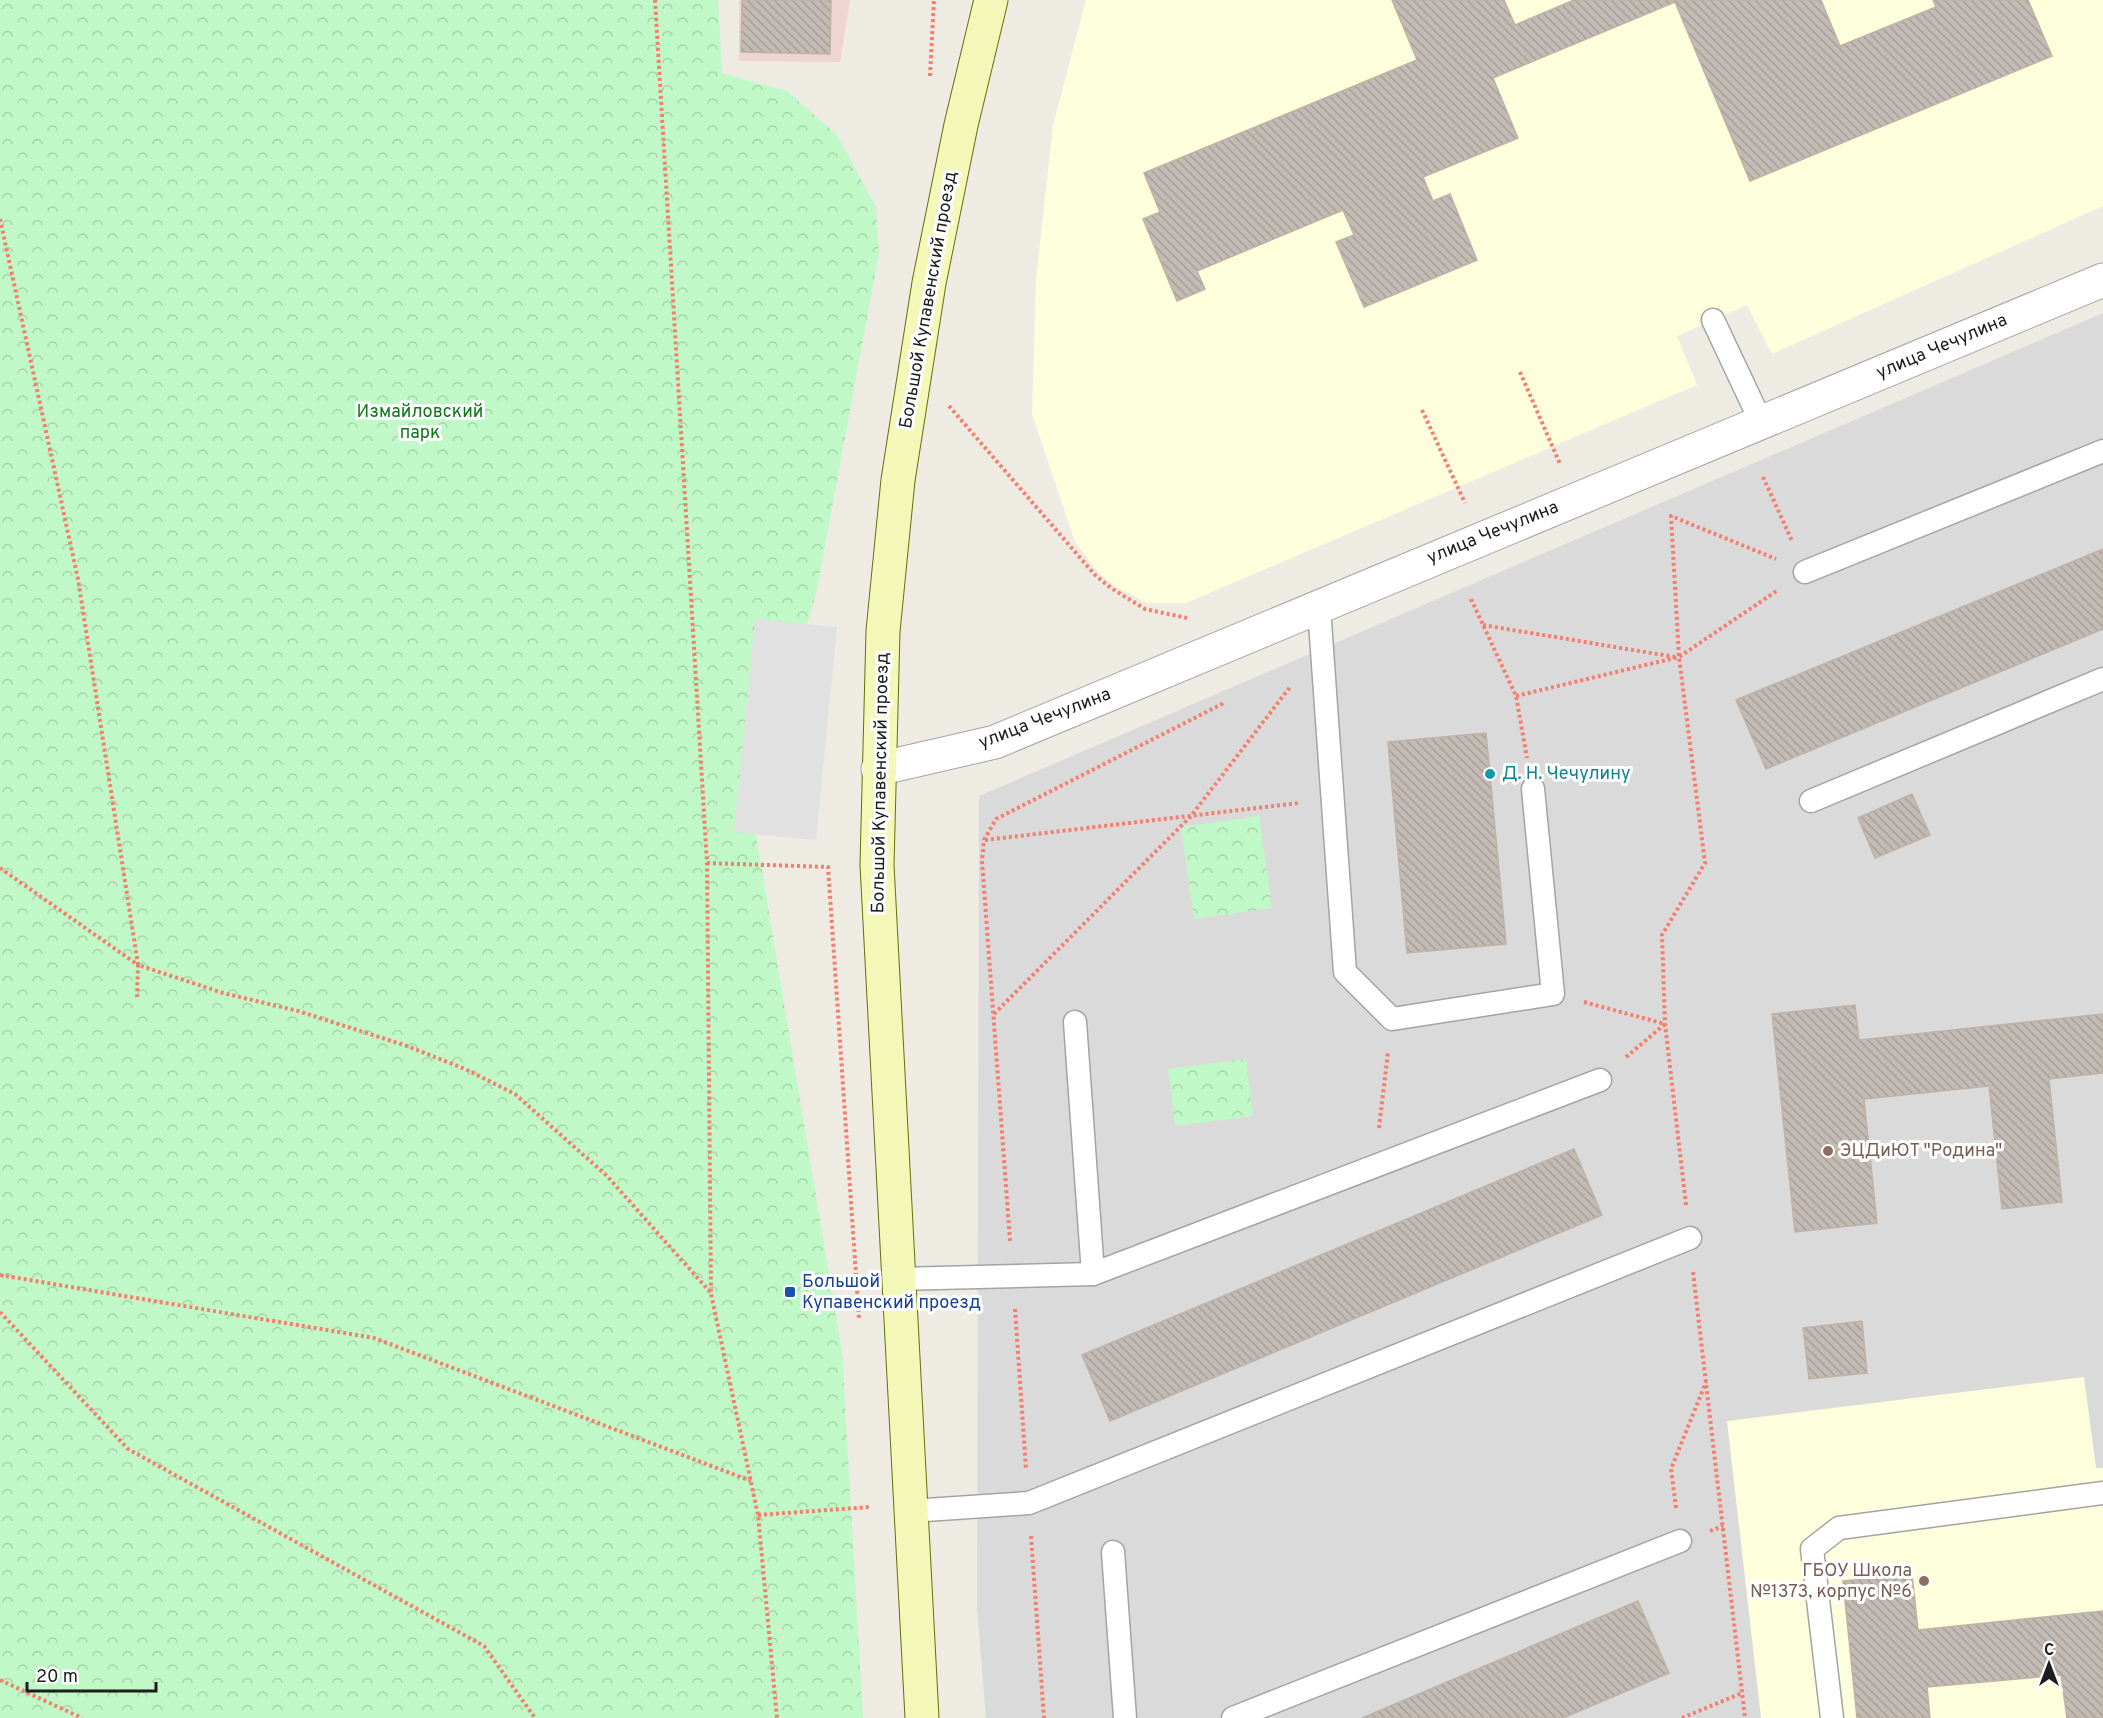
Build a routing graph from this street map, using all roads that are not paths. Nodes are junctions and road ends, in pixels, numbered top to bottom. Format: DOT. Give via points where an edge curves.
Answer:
graph roads {
  1 [pos="991,0"];
  2 [pos="2103,280"];
  3 [pos="1713,320"];
  4 [pos="1762,424"];
  5 [pos="2103,451"];
  6 [pos="1805,572"];
  7 [pos="1319,608"];
  8 [pos="2103,680"];
  9 [pos="879,769"];
  10 [pos="1533,789"];
  11 [pos="1811,801"];
  12 [pos="1075,1022"];
  13 [pos="1599,1080"];
  14 [pos="1690,1238"];
  15 [pos="1093,1274"];
  16 [pos="898,1279"];
  17 [pos="2103,1492"];
  18 [pos="910,1511"];
  19 [pos="1680,1541"];
  20 [pos="1113,1551"];
  21 [pos="922,1718"];
  22 [pos="1125,1718"];
  23 [pos="1233,1718"];
  24 [pos="1832,1718"];
  1 -- 9 [label="main road, Большой Купавенский проезд" via="929,283 898,480 883,632"];
  2 -- 4 [label="street, улица Чечулина"];
  3 -- 4 [label="lane"];
  4 -- 7 [label="street, улица Чечулина"];
  5 -- 6 [label="lane"];
  7 -- 9 [label="street, улица Чечулина" via="995,742"];
  7 -- 10 [label="lane" via="1345,972 1392,1019 1553,994"];
  8 -- 11 [label="lane"];
  9 -- 16 [label="main road, Большой Купавенский проезд" via="877,865"];
  12 -- 15 [label="lane"];
  13 -- 15 [label="lane"];
  14 -- 18 [label="lane" via="1029,1503"];
  15 -- 16 [label="lane"];
  16 -- 18 [label="main road, Большой Купавенский проезд"];
  17 -- 24 [label="lane" via="1839,1528 1812,1549"];
  18 -- 21 [label="main road, Большой Купавенский проезд"];
  19 -- 23 [label="lane"];
  20 -- 22 [label="lane"];
}
